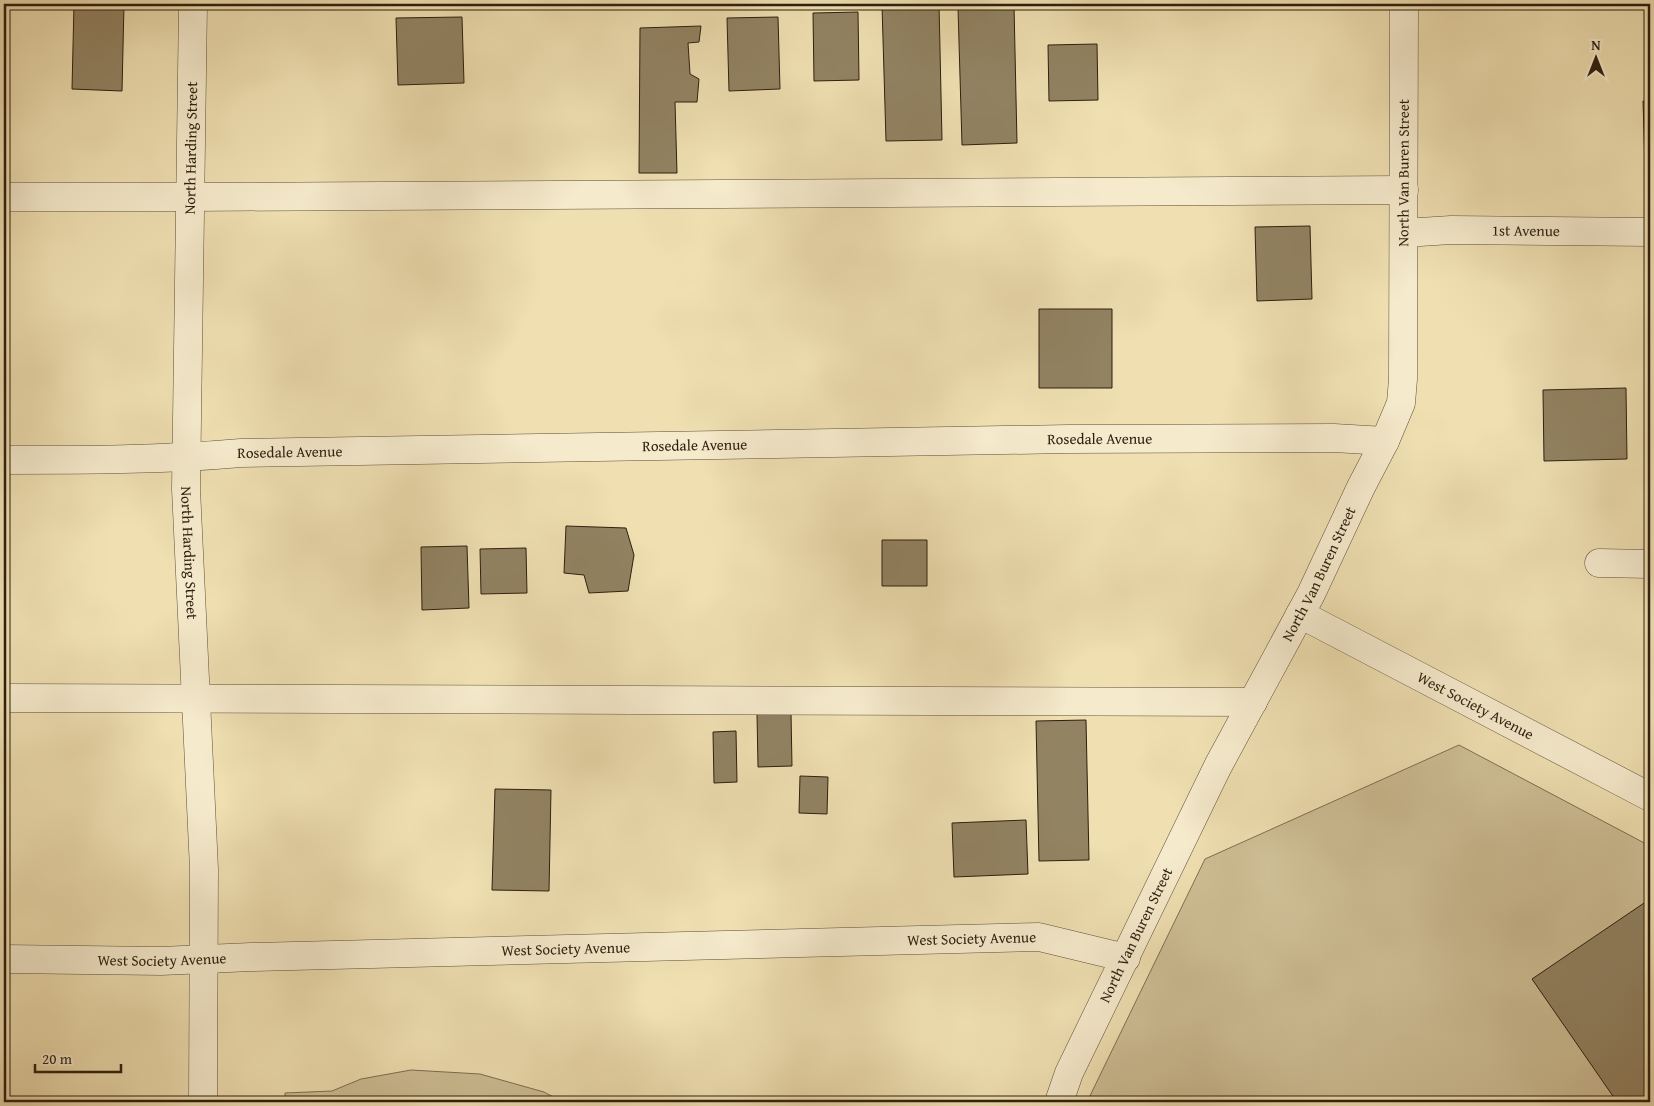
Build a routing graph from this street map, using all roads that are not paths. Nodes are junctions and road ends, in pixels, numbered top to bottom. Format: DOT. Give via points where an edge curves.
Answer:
graph roads {
  1 [pos="193,4"];
  2 [pos="1404,4"];
  3 [pos="1404,190"];
  4 [pos="4,197"];
  5 [pos="190,197"];
  6 [pos="1650,232"];
  7 [pos="1404,233"];
  8 [pos="1385,441"];
  9 [pos="187,458"];
  10 [pos="4,460"];
  11 [pos="1599,563"];
  12 [pos="1650,564"];
  13 [pos="1300,614"];
  14 [pos="4,698"];
  15 [pos="196,698"];
  16 [pos="1253,702"];
  17 [pos="1650,797"];
  18 [pos="1126,958"];
  19 [pos="4,959"];
  20 [pos="204,960"];
  21 [pos="203,1102"];
  22 [pos="1059,1102"];
  1 -- 5 [label="street, North Harding Street"];
  2 -- 3 [label="street, North Van Buren Street"];
  3 -- 5 [label="street"];
  3 -- 7 [label="street, North Van Buren Street"];
  4 -- 5 [label="street"];
  5 -- 9 [label="street, North Harding Street"];
  6 -- 7 [label="street, 1st Avenue" via="1451,230"];
  7 -- 8 [label="street, North Van Buren Street" via="1403,379 1400,403"];
  8 -- 9 [label="street, Rosedale Avenue" via="1334,438 1058,439 251,452"];
  8 -- 13 [label="street, North Van Buren Street"];
  9 -- 10 [label="street, Rosedale Avenue"];
  9 -- 15 [label="street, North Harding Street"];
  11 -- 12 [label="street"];
  13 -- 16 [label="street, North Van Buren Street"];
  13 -- 17 [label="street, West Society Avenue"];
  14 -- 15 [label="street"];
  15 -- 16 [label="street"];
  15 -- 20 [label="street, North Harding Street" via="204,869"];
  16 -- 18 [label="street, North Van Buren Street" via="1218,766"];
  18 -- 20 [label="street, West Society Avenue" via="1039,937"];
  18 -- 22 [label="street, North Van Buren Street" via="1069,1073"];
  19 -- 20 [label="street, West Society Avenue"];
  20 -- 21 [label="street, North Harding Street"];
}
